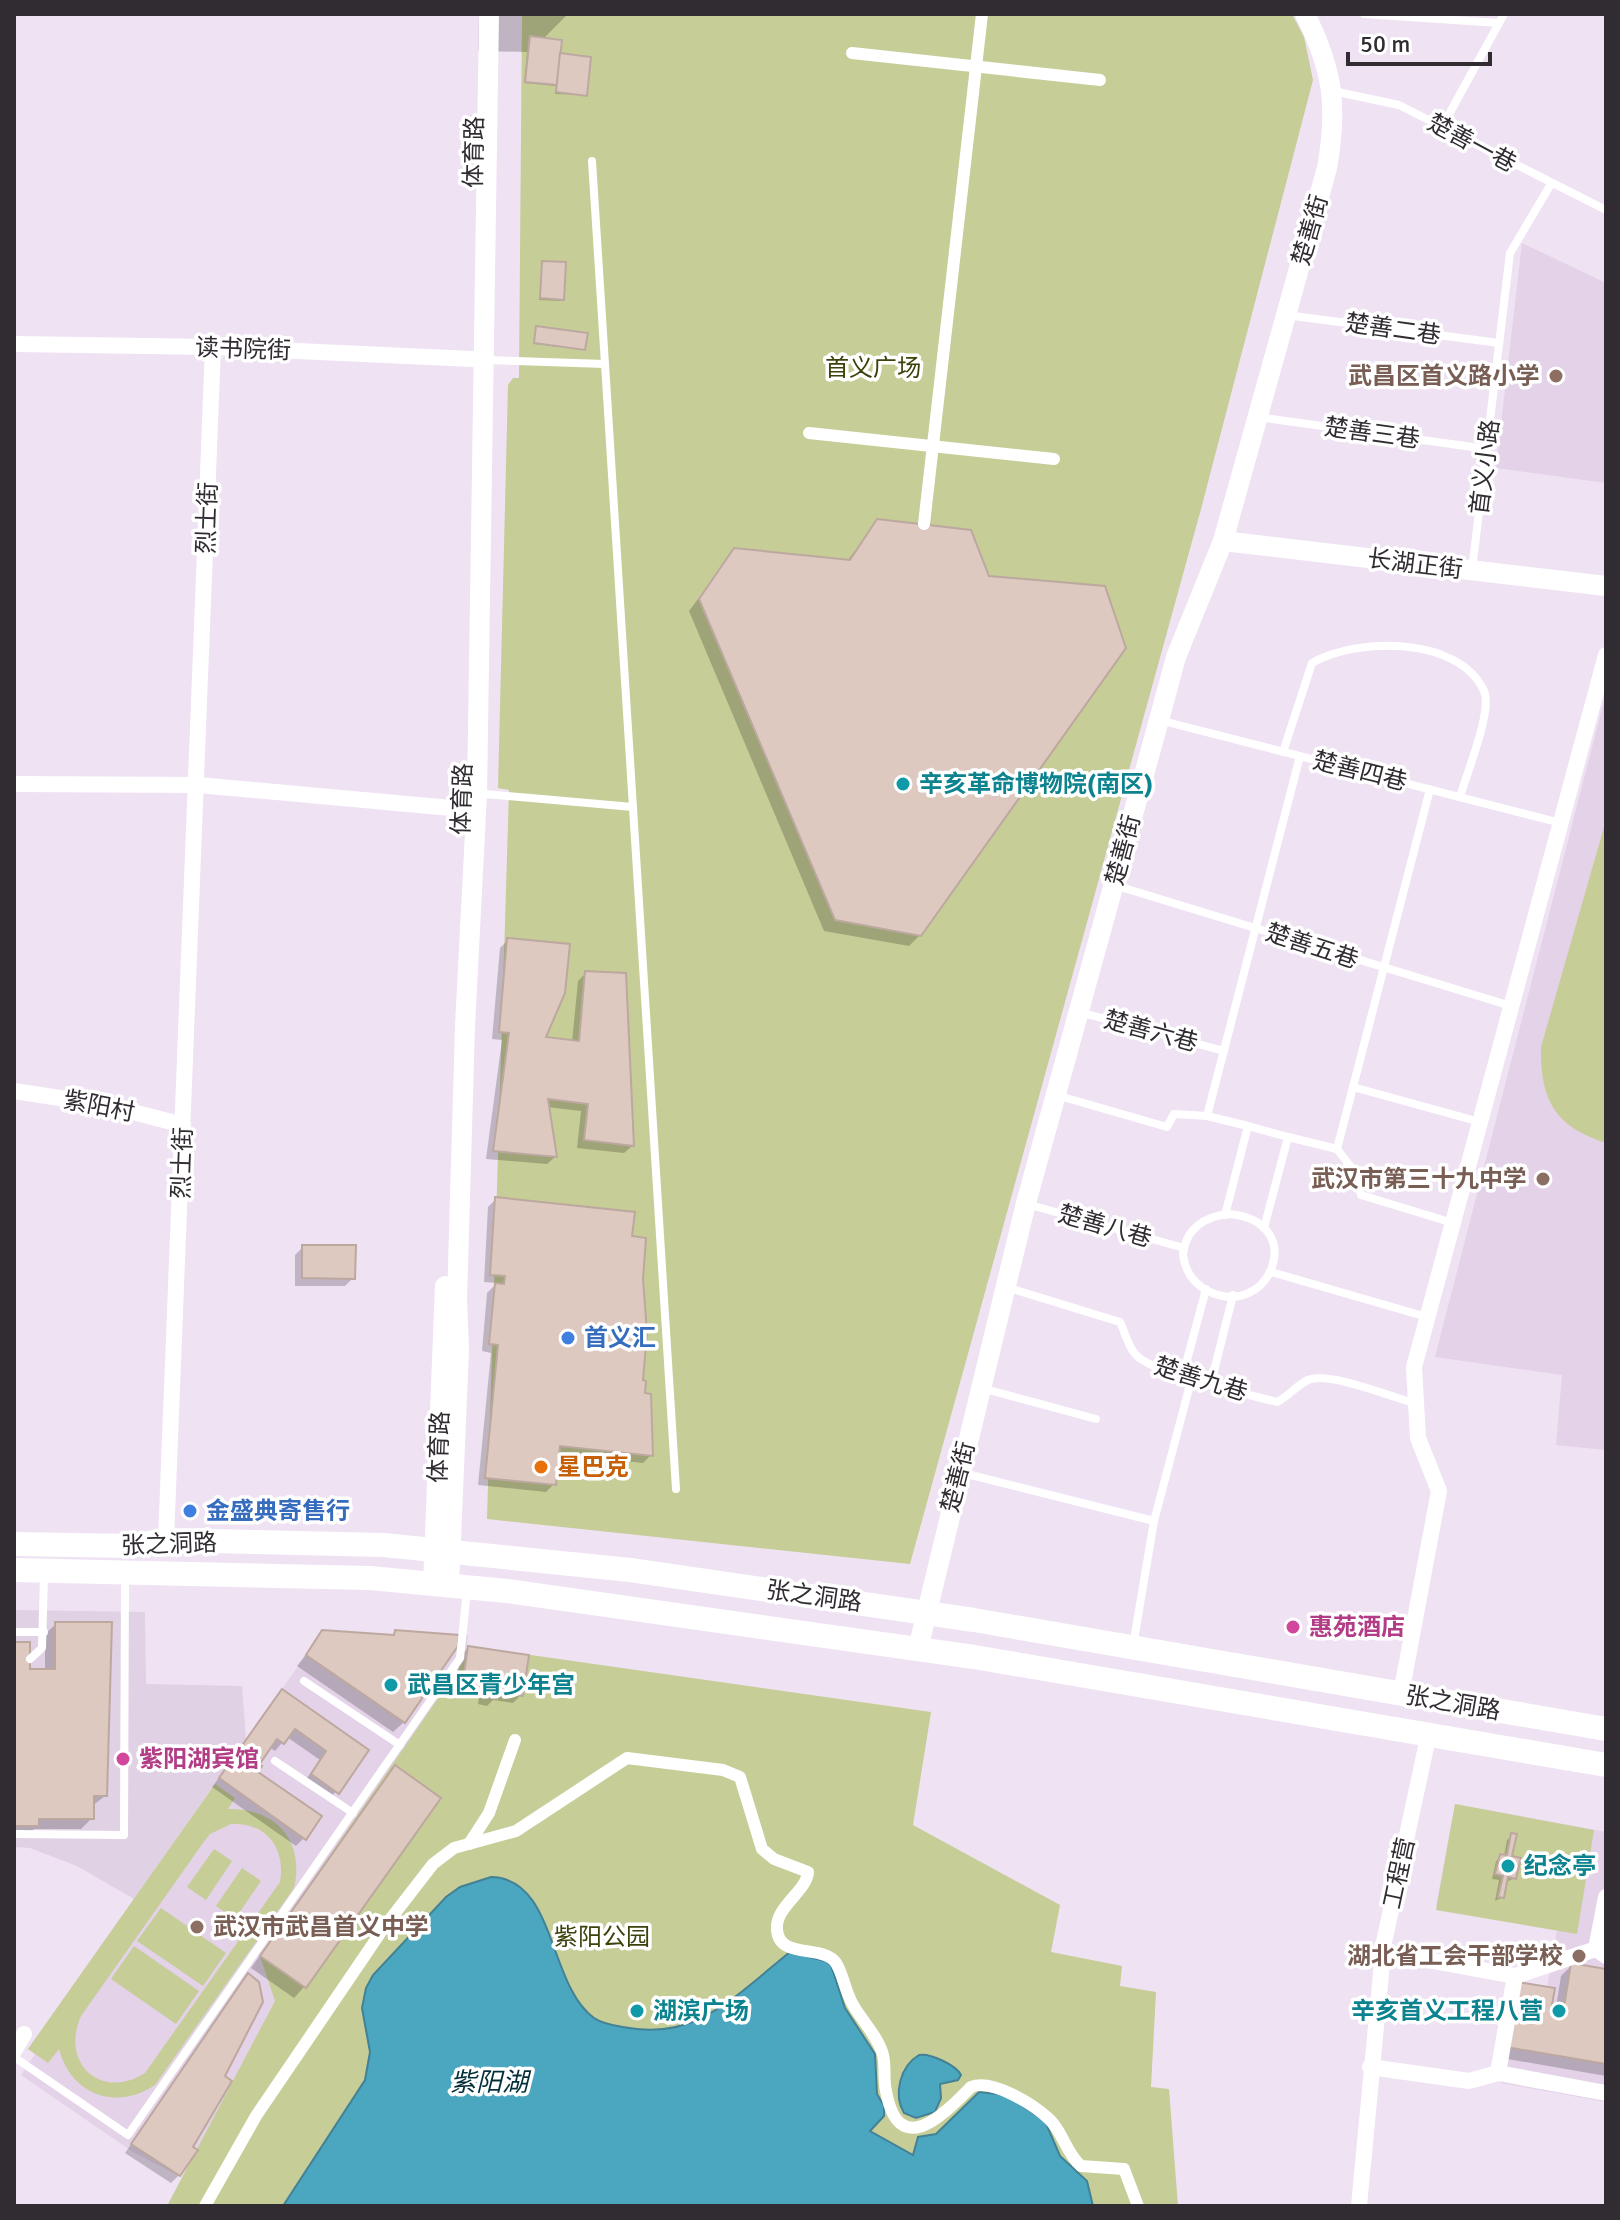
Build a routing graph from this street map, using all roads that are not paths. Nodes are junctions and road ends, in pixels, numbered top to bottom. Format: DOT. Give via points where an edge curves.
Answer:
graph roads {
  1 [pos="476,14"];
  2 [pos="489,14"];
  3 [pos="982,14"];
  4 [pos="1305,14"];
  5 [pos="1364,14"];
  6 [pos="1504,14"];
  7 [pos="1392,15"];
  8 [pos="1499,23"];
  9 [pos="852,53"];
  10 [pos="976,66"];
  11 [pos="1100,80"];
  12 [pos="1333,91"];
  13 [pos="1442,127"];
  14 [pos="592,161"];
  15 [pos="1551,184"];
  16 [pos="1606,210"];
  17 [pos="1286,315"];
  18 [pos="1499,343"];
  19 [pos="14,344"];
  20 [pos="213,347"];
  21 [pos="478,359"];
  22 [pos="605,364"];
  23 [pos="1257,417"];
  24 [pos="809,433"];
  25 [pos="932,446"];
  26 [pos="1487,449"];
  27 [pos="1054,459"];
  28 [pos="924,524"];
  29 [pos="1223,541"];
  30 [pos="1472,570"];
  31 [pos="1606,586"];
  32 [pos="1606,655"];
  33 [pos="1159,720"];
  34 [pos="1283,752"];
  35 [pos="1300,756"];
  36 [pos="14,784"];
  37 [pos="198,785"];
  38 [pos="1430,789"];
  39 [pos="1460,797"];
  40 [pos="467,798"];
  41 [pos="633,807"];
  42 [pos="1561,823"];
  43 [pos="1113,885"];
  44 [pos="1256,928"];
  45 [pos="1384,969"];
  46 [pos="1511,1006"];
  47 [pos="1079,1012"];
  48 [pos="1224,1051"];
  49 [pos="1353,1087"];
  50 [pos="14,1091"];
  51 [pos="1056,1095"];
  52 [pos="1207,1116"];
  53 [pos="1480,1122"];
  54 [pos="183,1125"];
  55 [pos="1248,1126"];
  56 [pos="1288,1137"];
  57 [pos="1337,1149"];
  58 [pos="1026,1203"];
  59 [pos="1225,1215"];
  60 [pos="1453,1223"];
  61 [pos="1264,1228"];
  62 [pos="1184,1248"];
  63 [pos="1271,1272"];
  64 [pos="1005,1287"];
  65 [pos="1206,1289"];
  66 [pos="1233,1295"];
  67 [pos="1427,1317"];
  68 [pos="1188,1376"];
  69 [pos="1211,1383"];
  70 [pos="980,1388"];
  71 [pos="1414,1403"];
  72 [pos="1096,1419"];
  73 [pos="959,1472"];
  74 [pos="676,1489"];
  75 [pos="1154,1521"];
  76 [pos="166,1540"];
  77 [pos="14,1544"];
  78 [pos="443,1550"];
  79 [pos="14,1570"];
  80 [pos="44,1570"];
  81 [pos="125,1571"];
  82 [pos="450,1586"];
  83 [pos="924,1613"];
  84 [pos="14,1632"];
  85 [pos="44,1632"];
  86 [pos="1133,1648"];
  87 [pos="918,1649"];
  88 [pos="30,1659"];
  89 [pos="304,1681"];
  90 [pos="1401,1694"];
  91 [pos="1606,1729"];
  92 [pos="1429,1733"];
  93 [pos="515,1740"];
  94 [pos="400,1745"];
  95 [pos="275,1761"];
  96 [pos="1606,1765"];
  97 [pos="353,1813"];
  98 [pos="14,1834"];
  99 [pos="469,1844"];
  100 [pos="1606,1897"];
  101 [pos="1383,1952"];
  102 [pos="1601,1952"];
  103 [pos="1515,1976"];
  104 [pos="24,2034"];
  105 [pos="14,2051"];
  106 [pos="14,2057"];
  107 [pos="1370,2067"];
  108 [pos="1498,2073"];
  109 [pos="1606,2093"];
  110 [pos="205,2206"];
  111 [pos="1138,2206"];
  112 [pos="1359,2206"];
  1 -- 21 [label="street, 体育路"];
  2 -- 21 [label="street"];
  3 -- 10 [label="street"];
  4 -- 12 [label="street, 楚善街" via="1324,52"];
  5 -- 7 [label="lane"];
  6 -- 8 [label="lane"];
  7 -- 8 [label="lane"];
  8 -- 13 [label="lane"];
  9 -- 10 [label="street"];
  10 -- 11 [label="street"];
  10 -- 25 [label="street"];
  12 -- 13 [label="lane, 楚善一巷" via="1399,105"];
  12 -- 17 [label="street, 楚善街" via="1334,130 1327,168"];
  13 -- 15 [label="lane, 楚善一巷"];
  14 -- 22 [label="lane"];
  15 -- 16 [label="lane, 楚善一巷"];
  15 -- 18 [label="lane, 首义小路" via="1510,253"];
  17 -- 18 [label="lane, 楚善二巷"];
  17 -- 23 [label="street, 楚善街"];
  18 -- 26 [label="lane, 首义小路"];
  19 -- 20 [label="street, 读书院街"];
  20 -- 21 [label="street, 读书院街"];
  20 -- 37 [label="street, 烈士街"];
  21 -- 22 [label="lane"];
  21 -- 40 [label="street, 体育路"];
  22 -- 41 [label="lane"];
  23 -- 26 [label="lane, 楚善三巷"];
  23 -- 29 [label="street, 楚善街"];
  24 -- 25 [label="street"];
  25 -- 27 [label="street"];
  25 -- 28 [label="street"];
  26 -- 30 [label="lane, 首义小路"];
  29 -- 30 [label="street, 长湖正街"];
  29 -- 33 [label="street, 楚善街" via="1176,657"];
  30 -- 31 [label="street, 长湖正街"];
  32 -- 42 [label="street"];
  33 -- 34 [label="lane, 楚善四巷"];
  33 -- 43 [label="street, 楚善街"];
  34 -- 35 [label="lane, 楚善四巷"];
  34 -- 39 [label="lane" via="1312,663 1329,654 1386,644 1431,651 1467,669 1485,691 1486,707"];
  35 -- 38 [label="lane, 楚善四巷"];
  35 -- 44 [label="lane"];
  36 -- 37 [label="street"];
  37 -- 40 [label="street"];
  37 -- 54 [label="street, 烈士街"];
  38 -- 39 [label="lane, 楚善四巷"];
  38 -- 45 [label="lane"];
  39 -- 42 [label="lane, 楚善四巷"];
  40 -- 41 [label="lane"];
  40 -- 78 [label="street, 体育路" via="465,1026"];
  41 -- 74 [label="lane"];
  42 -- 46 [label="street"];
  43 -- 44 [label="lane, 楚善五巷"];
  43 -- 47 [label="street, 楚善街"];
  44 -- 45 [label="lane, 楚善五巷"];
  44 -- 48 [label="lane"];
  45 -- 46 [label="lane, 楚善五巷"];
  45 -- 49 [label="lane"];
  46 -- 53 [label="street"];
  47 -- 48 [label="lane, 楚善六巷"];
  47 -- 51 [label="street, 楚善街"];
  48 -- 52 [label="lane"];
  49 -- 53 [label="lane"];
  49 -- 57 [label="lane"];
  50 -- 54 [label="street, 紫阳村" via="106,1105"];
  51 -- 52 [label="lane" via="1167,1127 1174,1114"];
  51 -- 58 [label="street, 楚善街"];
  52 -- 55 [label="lane"];
  53 -- 60 [label="street"];
  54 -- 76 [label="street, 烈士街"];
  55 -- 56 [label="lane"];
  55 -- 59 [label="lane"];
  56 -- 57 [label="lane"];
  56 -- 61 [label="lane"];
  57 -- 60 [label="lane" via="1357,1175 1361,1195"];
  58 -- 62 [label="lane, 楚善八巷"];
  58 -- 64 [label="street, 楚善街"];
  59 -- 61 [label="lane" via="1245,1217"];
  59 -- 62 [label="lane" via="1200,1224"];
  60 -- 67 [label="street"];
  61 -- 63 [label="lane" via="1275,1248"];
  62 -- 65 [label="lane" via="1189,1275"];
  63 -- 66 [label="lane" via="1253,1290"];
  63 -- 67 [label="lane"];
  64 -- 68 [label="lane, 楚善九巷" via="1120,1322 1132,1352 1143,1361"];
  64 -- 70 [label="street, 楚善街"];
  65 -- 66 [label="lane"];
  65 -- 68 [label="lane"];
  66 -- 69 [label="lane"];
  67 -- 71 [label="street" via="1414,1367"];
  68 -- 69 [label="lane, 楚善九巷"];
  68 -- 75 [label="lane"];
  69 -- 71 [label="lane, 楚善九巷" via="1277,1402 1309,1380 1330,1378"];
  70 -- 72 [label="lane"];
  70 -- 73 [label="street, 楚善街"];
  71 -- 90 [label="street" via="1418,1438 1439,1491"];
  73 -- 75 [label="lane"];
  73 -- 83 [label="street, 楚善街"];
  75 -- 86 [label="lane"];
  76 -- 77 [label="main road, 张之洞路" via="131,1546"];
  76 -- 78 [label="main road, 张之洞路"];
  78 -- 82 [label="street, 体育路"];
  78 -- 83 [label="main road, 张之洞路" via="630,1570"];
  79 -- 80 [label="main road, 张之洞路"];
  80 -- 81 [label="main road, 张之洞路"];
  80 -- 85 [label="lane"];
  81 -- 82 [label="main road, 张之洞路" via="370,1578"];
  81 -- 98 [label="lane" via="124,1835"];
  82 -- 87 [label="main road, 张之洞路"];
  82 -- 94 [label="lane" via="462,1654"];
  83 -- 86 [label="main road, 张之洞路"];
  83 -- 87 [label="street, 楚善街"];
  84 -- 85 [label="lane"];
  85 -- 88 [label="lane" via="41,1652"];
  86 -- 90 [label="main road, 张之洞路"];
  87 -- 92 [label="main road, 张之洞路"];
  89 -- 94 [label="lane"];
  90 -- 91 [label="main road, 张之洞路"];
  92 -- 96 [label="main road, 张之洞路"];
  92 -- 101 [label="street, 工程营"];
  93 -- 99 [label="street" via="489,1813"];
  94 -- 97 [label="lane"];
  95 -- 97 [label="lane"];
  97 -- 106 [label="lane" via="128,2135"];
  99 -- 110 [label="street" via="445,1852 407,1896 256,2116"];
  99 -- 111 [label="street" via="516,1831 627,1758 737,1774 762,1849 808,1872 781,1914 778,1937 790,1948 836,1962 850,2000 884,2056 886,2093 899,2119 906,2126 923,2128 971,2087 995,2085 1049,2118 1081,2166 1124,2169"];
  100 -- 102 [label="street"];
  101 -- 103 [label="street"];
  101 -- 107 [label="street, 工程营"];
  102 -- 103 [label="street"];
  103 -- 108 [label="street"];
  104 -- 105 [label="street"];
  107 -- 108 [label="street" via="1469,2081"];
  107 -- 112 [label="street, 工程营"];
  108 -- 109 [label="street"];
}
